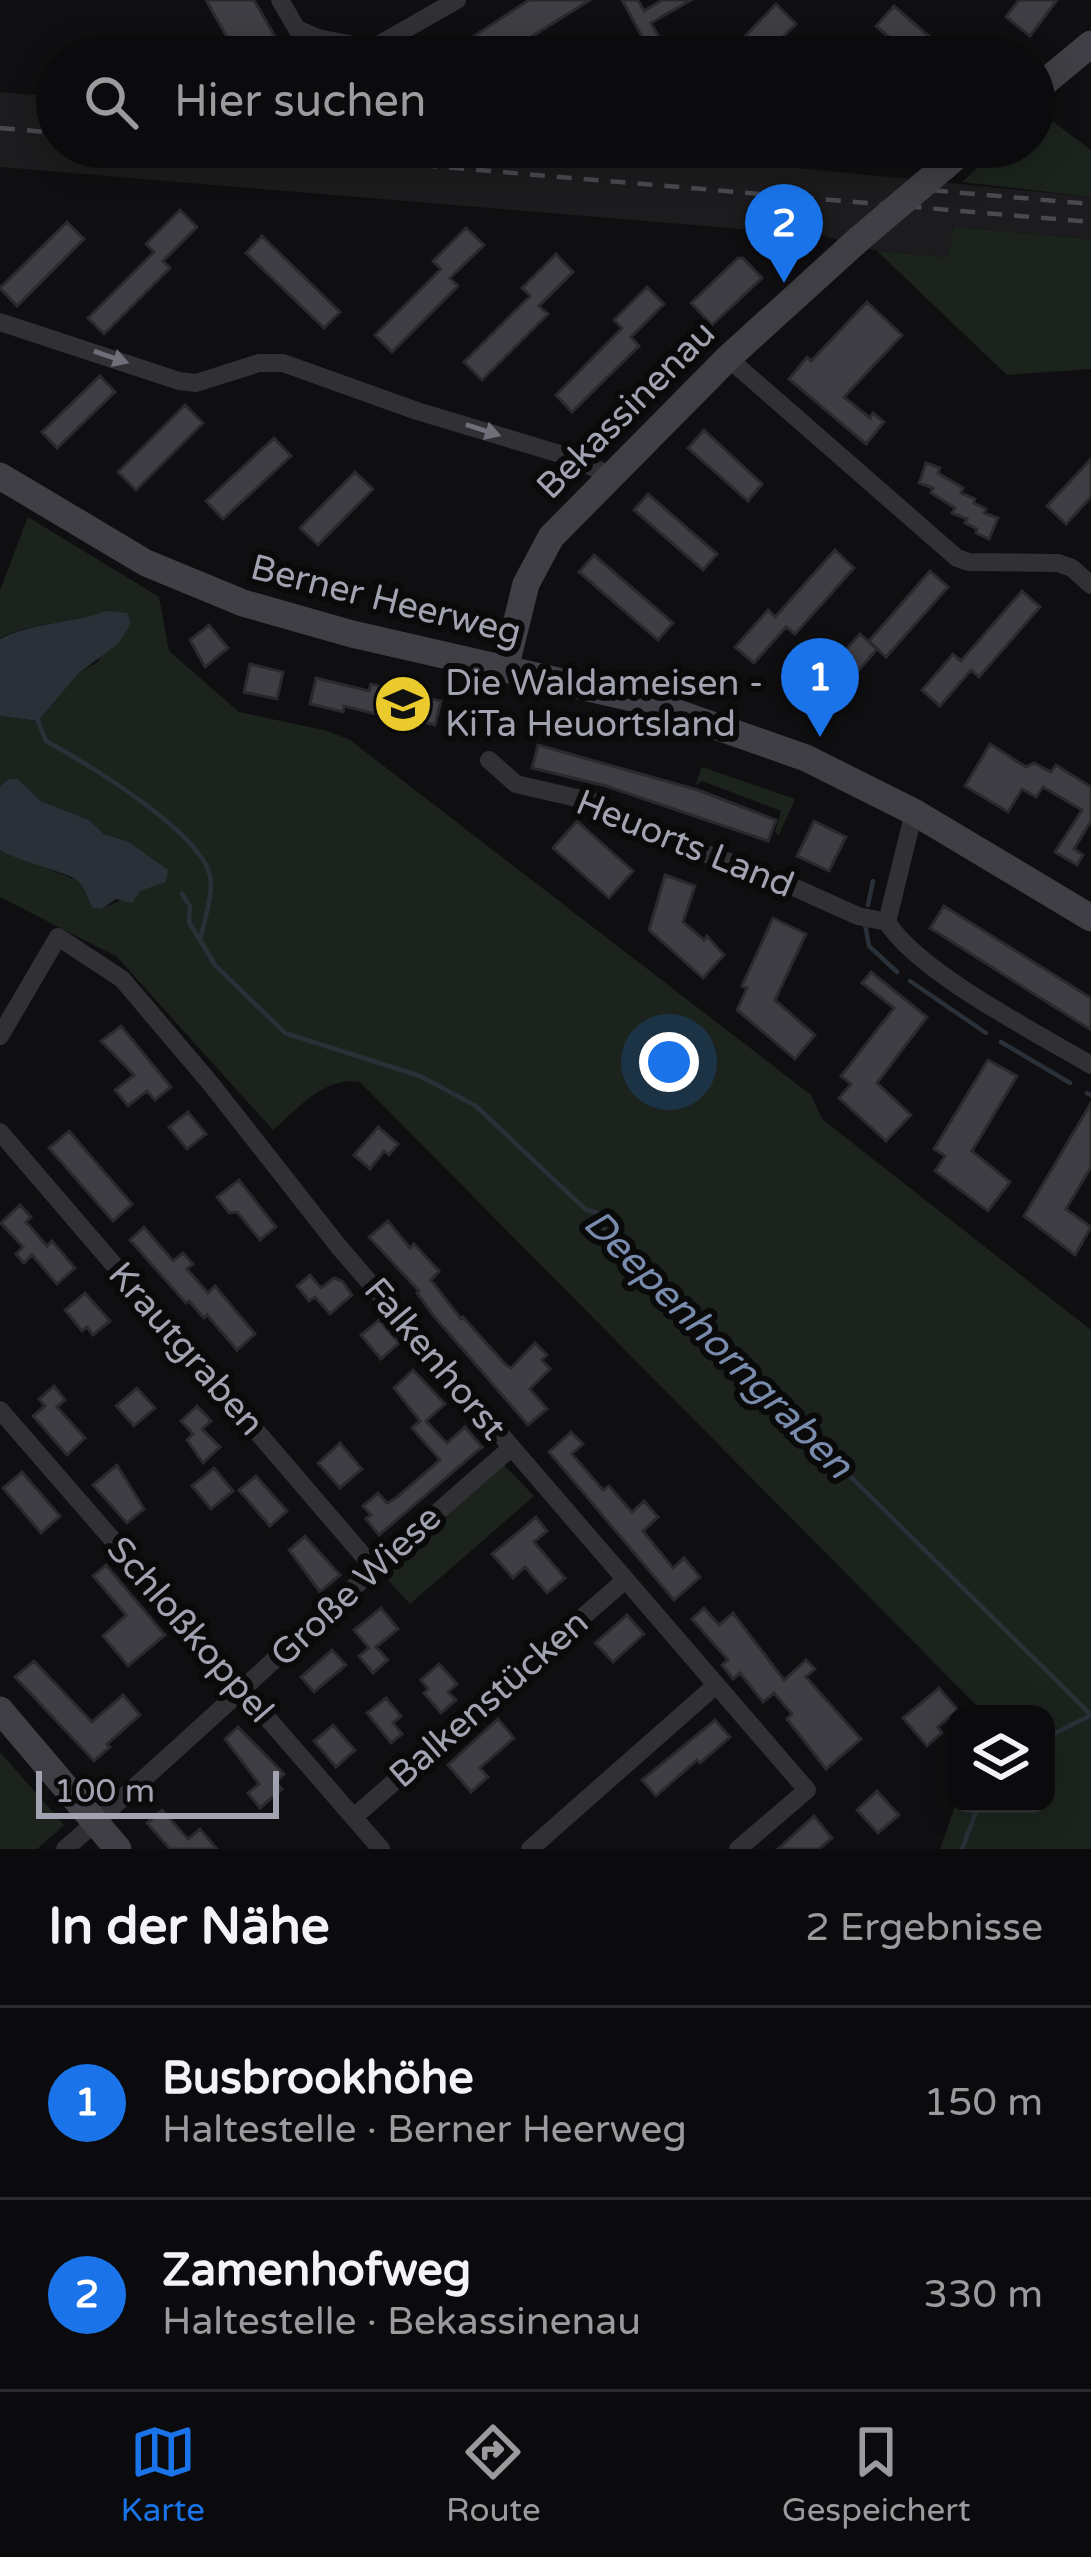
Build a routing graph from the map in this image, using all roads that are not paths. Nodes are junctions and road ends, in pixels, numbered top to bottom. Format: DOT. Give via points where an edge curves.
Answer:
graph roads {
  1 [pos="280,0"];
  2 [pos="457,0"];
  3 [pos="313,36"];
  4 [pos="393,36"];
  5 [pos="1091,44"];
  6 [pos="1055,74"];
  7 [pos="943,168"];
  8 [pos="0,322"];
  9 [pos="728,358"];
  10 [pos="610,475"];
  11 [pos="0,476"];
  12 [pos="1091,585"];
  13 [pos="505,669"];
  14 [pos="489,760"];
  15 [pos="914,812"];
  16 [pos="1091,918"];
  17 [pos="887,922"];
  18 [pos="0,1036"];
  19 [pos="1091,1065"];
  20 [pos="0,1132"];
  21 [pos="0,1410"];
  22 [pos="511,1448"];
  23 [pos="373,1567"];
  24 [pos="624,1580"];
  25 [pos="716,1685"];
  26 [pos="242,1692"];
  27 [pos="0,1710"];
  28 [pos="354,1817"];
  29 [pos="95,1822"];
  30 [pos="65,1849"];
  31 [pos="118,1849"];
  32 [pos="381,1849"];
  33 [pos="530,1849"];
  34 [pos="738,1849"];
  1 -- 3 [label="street" via="297,29"];
  2 -- 4 [label="street"];
  5 -- 6 [label="main road"];
  7 -- 9 [label="main road, Bekassinenau, bridge"];
  8 -- 10 [label="street, one-way" via="178,381 288,364"];
  9 -- 10 [label="main road, Bekassinenau"];
  9 -- 12 [label="street" via="957,558 1058,563"];
  10 -- 13 [label="main road, Bekassinenau" via="542,550"];
  11 -- 13 [label="main road, Berner Heerweg" via="204,589 288,618"];
  13 -- 15 [label="main road, Berner Heerweg" via="706,721 806,758"];
  14 -- 17 [label="street, Heuorts Land" via="516,784 594,802 622,824"];
  15 -- 16 [label="main road, Berner Heerweg"];
  15 -- 17 [label="street"];
  17 -- 19 [label="street, Heuorts Land" via="901,944"];
  18 -- 22 [label="street, Falkenhorst" via="58,937 122,980"];
  20 -- 23 [label="street, Krautgraben"];
  21 -- 26 [label="street, Schloßkoppel"];
  22 -- 23 [label="street, Große Wiese"];
  22 -- 24 [label="street, Falkenhorst"];
  23 -- 26 [label="street, Große Wiese"];
  24 -- 25 [label="street, Falkenhorst"];
  24 -- 28 [label="street, Balkenstücken"];
  25 -- 33 [label="street"];
  25 -- 34 [label="street, Falkenhorst" via="806,1790"];
  26 -- 28 [label="street, Schloßkoppel"];
  26 -- 29 [label="street, Große Wiese"];
  27 -- 29 [label="main road"];
  28 -- 32 [label="street, Schloßkoppel"];
  29 -- 30 [label="street, Große Wiese"];
  29 -- 31 [label="main road"];
}
